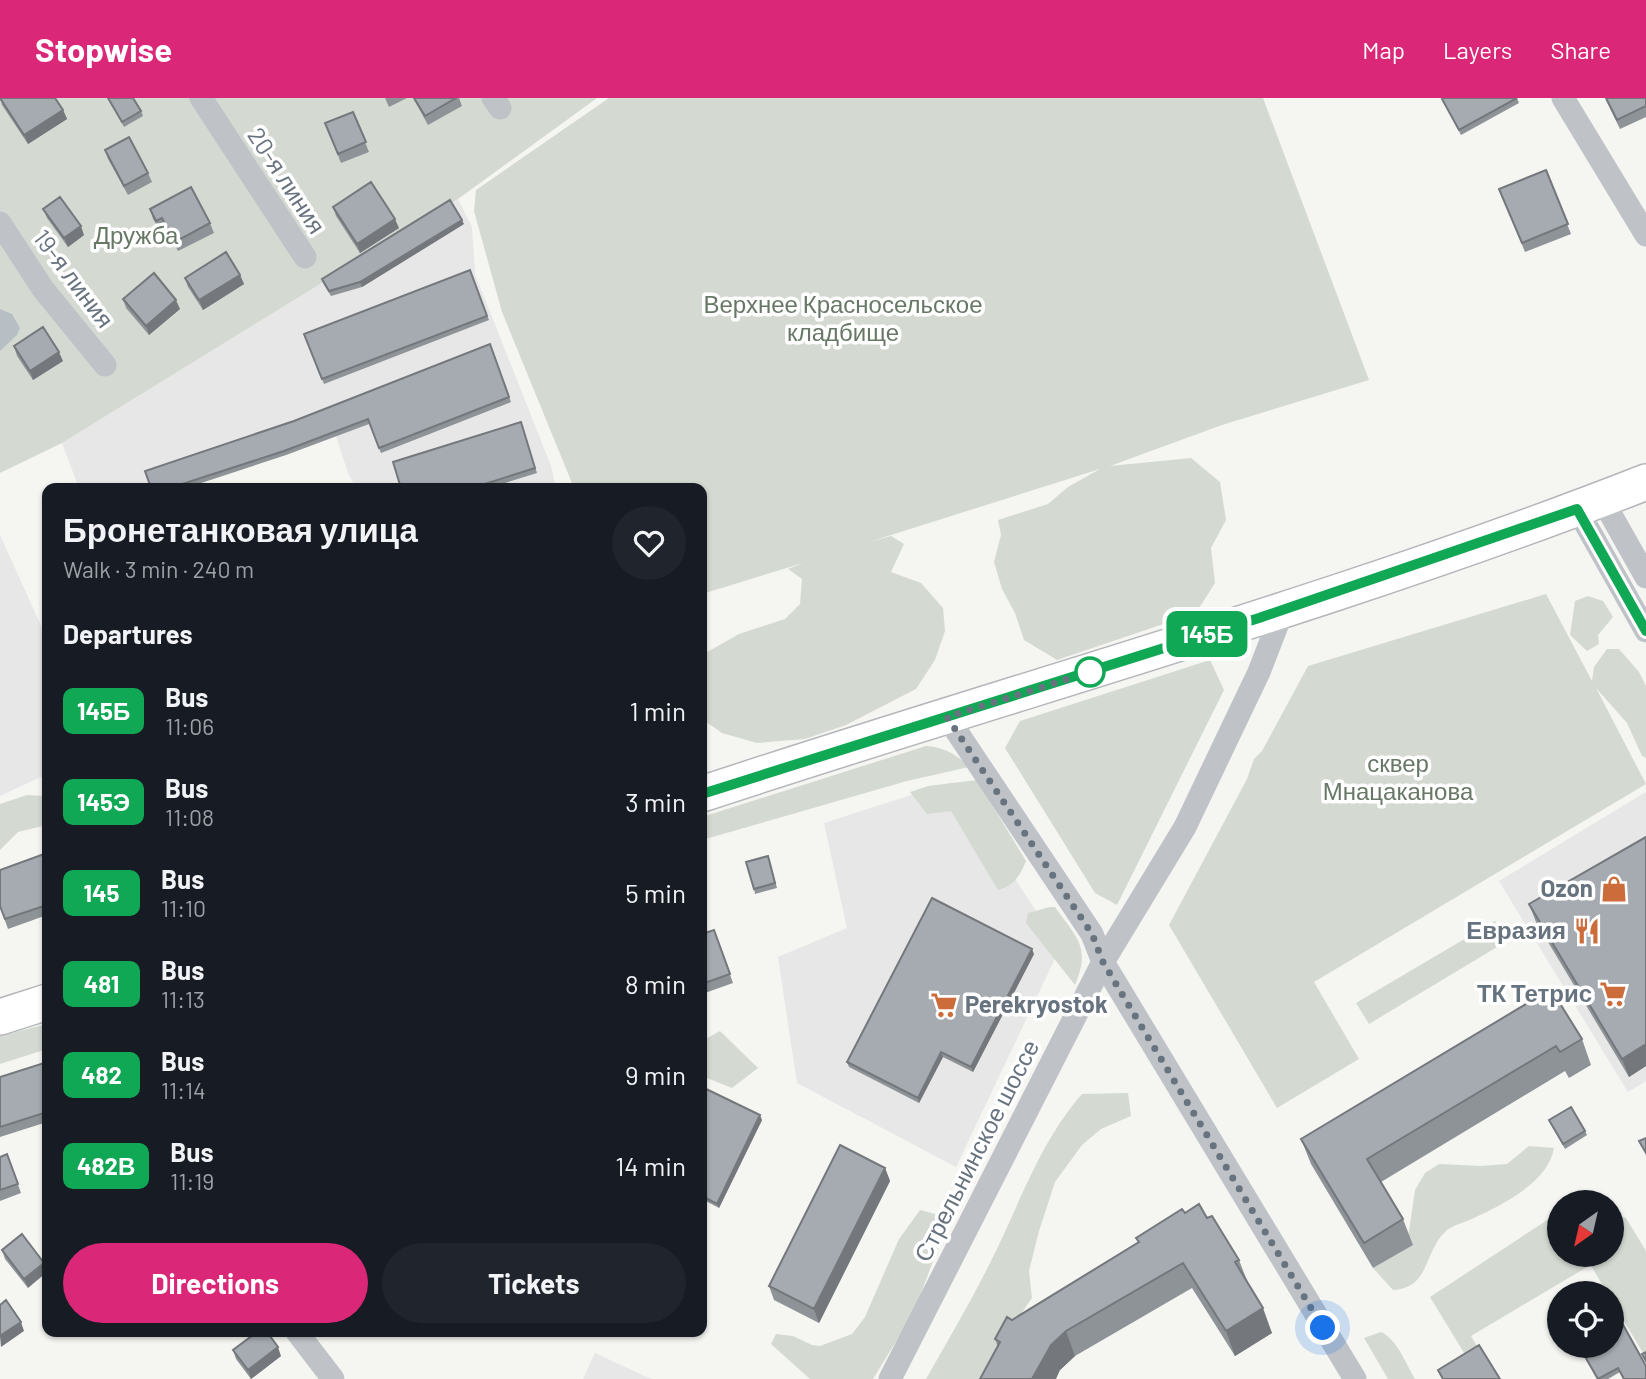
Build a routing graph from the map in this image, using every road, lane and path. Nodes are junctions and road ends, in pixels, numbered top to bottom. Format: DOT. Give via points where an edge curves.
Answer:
graph roads {
  1 [pos="201,98"];
  2 [pos="1563,98"];
  3 [pos="0,223"];
  4 [pos="1646,235"];
  5 [pos="305,257"];
  6 [pos="105,365"];
  7 [pos="1646,482"];
  8 [pos="1590,504"];
  9 [pos="1646,577"];
  10 [pos="1283,610"];
  11 [pos="1646,631"];
  12 [pos="947,717"];
  13 [pos="707,792"];
  14 [pos="1103,962"];
  15 [pos="42,1004"];
  16 [pos="0,1017"];
  17 [pos="301,1337"];
  18 [pos="333,1379"];
  19 [pos="890,1379"];
  20 [pos="1355,1379"];
  1 -- 5 [label="street, 20-я линия"];
  2 -- 4 [label="street"];
  3 -- 6 [label="street, 19-я линия" via="43,289"];
  7 -- 8 [label="main road"];
  8 -- 9 [label="street"];
  8 -- 10 [label="main road"];
  8 -- 11 [label="street"];
  10 -- 12 [label="main road"];
  10 -- 14 [label="street, Стрельнинское шоссе" via="1259,672 1185,827"];
  12 -- 13 [label="main road"];
  12 -- 14 [label="street" via="1092,934"];
  14 -- 19 [label="street, Стрельнинское шоссе"];
  14 -- 20 [label="street"];
  15 -- 16 [label="main road"];
  17 -- 18 [label="street"];
}
